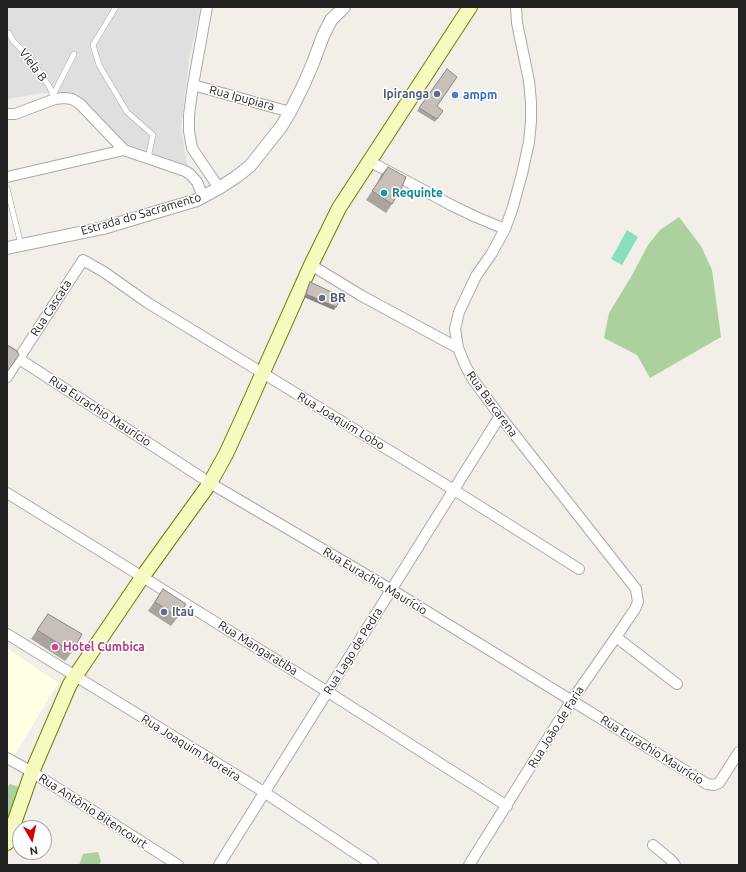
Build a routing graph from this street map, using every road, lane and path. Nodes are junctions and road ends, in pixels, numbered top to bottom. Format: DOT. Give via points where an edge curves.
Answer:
graph roads {
  1 [pos="116,7"];
  2 [pos="207,7"];
  3 [pos="470,7"];
  4 [pos="516,7"];
  5 [pos="338,8"];
  6 [pos="9,32"];
  7 [pos="74,54"];
  8 [pos="193,84"];
  9 [pos="54,97"];
  10 [pos="290,112"];
  11 [pos="7,114"];
  12 [pos="124,150"];
  13 [pos="198,156"];
  14 [pos="148,158"];
  15 [pos="370,161"];
  16 [pos="185,171"];
  17 [pos="7,177"];
  18 [pos="7,188"];
  19 [pos="219,188"];
  20 [pos="203,197"];
  21 [pos="505,228"];
  22 [pos="21,245"];
  23 [pos="7,248"];
  24 [pos="311,265"];
  25 [pos="104,272"];
  26 [pos="458,348"];
  27 [pos="7,351"];
  28 [pos="19,358"];
  29 [pos="262,373"];
  30 [pos="7,377"];
  31 [pos="500,416"];
  32 [pos="210,483"];
  33 [pos="454,490"];
  34 [pos="7,493"];
  35 [pos="579,568"];
  36 [pos="143,576"];
  37 [pos="636,589"];
  38 [pos="392,590"];
  39 [pos="7,634"];
  40 [pos="616,637"];
  41 [pos="75,676"];
  42 [pos="677,684"];
  43 [pos="328,692"];
  44 [pos="572,700"];
  45 [pos="7,758"];
  46 [pos="737,758"];
  47 [pos="32,772"];
  48 [pos="264,792"];
  49 [pos="507,806"];
  50 [pos="7,843"];
  51 [pos="653,845"];
  52 [pos="178,865"];
  53 [pos="219,865"];
  54 [pos="373,865"];
  55 [pos="469,865"];
  56 [pos="676,865"];
  1 -- 14 [label="lane" via="93,45 99,65 127,112 152,135"];
  2 -- 8 [label="street"];
  3 -- 15 [label="main road"];
  4 -- 21 [label="street" via="516,23 529,82 531,121 522,174"];
  5 -- 10 [label="street, Estrada do Sacramento"];
  6 -- 9 [label="lane, Viela B" via="30,58"];
  7 -- 9 [label="lane"];
  8 -- 10 [label="street, Rua Ipupiara"];
  8 -- 13 [label="street" via="188,115 189,131 192,148"];
  9 -- 11 [label="street" via="16,114"];
  9 -- 12 [label="street" via="72,99 80,104"];
  10 -- 19 [label="street, Estrada do Sacramento" via="250,166"];
  12 -- 14 [label="street"];
  12 -- 17 [label="street"];
  13 -- 16 [label="street" via="195,166"];
  13 -- 19 [label="street"];
  14 -- 16 [label="street"];
  15 -- 21 [label="street" via="458,209"];
  15 -- 24 [label="main road" via="339,208"];
  16 -- 20 [label="street" via="197,182"];
  18 -- 22 [label="lane"];
  19 -- 20 [label="street, Estrada do Sacramento"];
  20 -- 22 [label="street, Estrada do Sacramento" via="103,228"];
  21 -- 26 [label="street" via="476,276 460,312 455,329"];
  22 -- 23 [label="street, Estrada do Sacramento"];
  24 -- 26 [label="street"];
  24 -- 29 [label="main road"];
  25 -- 28 [label="street, Rua Cascata" via="83,260"];
  25 -- 29 [label="street, Rua Joaquim Lobo" via="148,303"];
  26 -- 31 [label="street, Rua Barcarena" via="474,380"];
  27 -- 28 [label="street, Rua Eurachio Maurício"];
  28 -- 30 [label="street, Rua Cascata"];
  28 -- 32 [label="street, Rua Eurachio Maurício"];
  29 -- 32 [label="main road" via="232,442"];
  29 -- 33 [label="street, Rua Joaquim Lobo"];
  31 -- 33 [label="street, Rua Lago de Pedra"];
  31 -- 37 [label="street, Rua Barcarena"];
  32 -- 36 [label="main road"];
  32 -- 38 [label="street, Rua Eurachio Maurício"];
  33 -- 35 [label="street, Rua Joaquim Lobo"];
  33 -- 38 [label="street, Rua Lago de Pedra"];
  34 -- 36 [label="street, Rua Mangaratiba"];
  36 -- 41 [label="main road"];
  36 -- 43 [label="street, Rua Mangaratiba"];
  37 -- 40 [label="street, Rua João de Faria" via="638,602"];
  38 -- 43 [label="street, Rua Lago de Pedra"];
  38 -- 44 [label="street, Rua Eurachio Maurício"];
  39 -- 41 [label="street, Rua Joaquim Moreira"];
  40 -- 42 [label="street"];
  40 -- 44 [label="street, Rua João de Faria"];
  41 -- 47 [label="main road"];
  41 -- 48 [label="street, Rua Joaquim Moreira"];
  43 -- 48 [label="street, Rua Lago de Pedra"];
  43 -- 49 [label="street, Rua Mangaratiba"];
  44 -- 46 [label="street, Rua Eurachio Maurício" via="707,784 719,783"];
  44 -- 49 [label="street, Rua João de Faria"];
  45 -- 47 [label="street, Rua Antônio Bitencourt"];
  47 -- 50 [label="main road"];
  47 -- 52 [label="street, Rua Antônio Bitencourt"];
  48 -- 53 [label="street, Rua Lago de Pedra"];
  48 -- 54 [label="street, Rua Joaquim Moreira"];
  49 -- 55 [label="street, Rua João de Faria"];
  51 -- 56 [label="street"];
}
